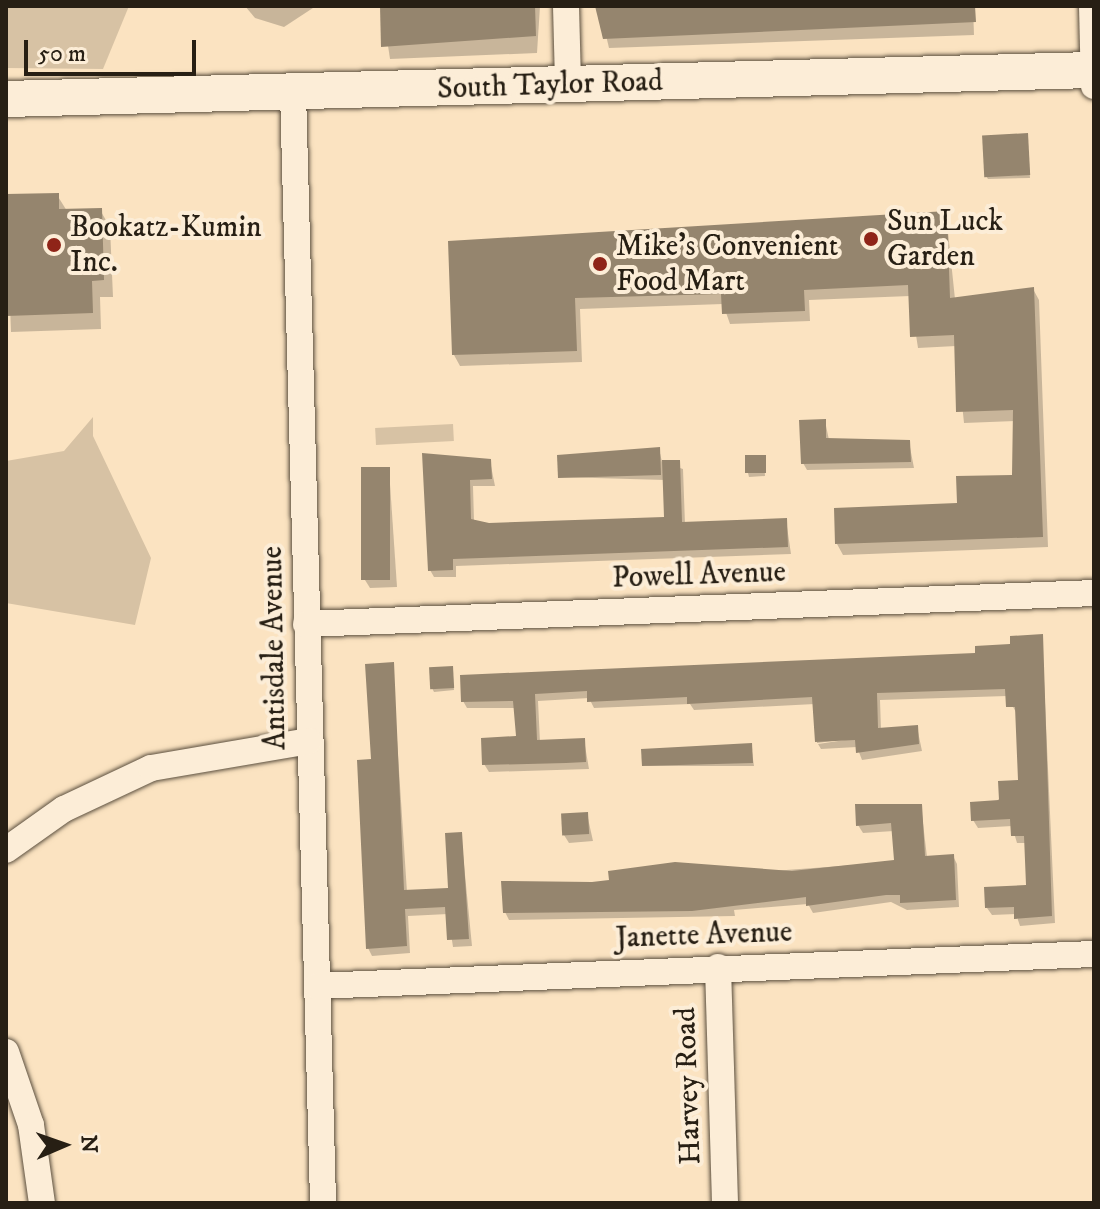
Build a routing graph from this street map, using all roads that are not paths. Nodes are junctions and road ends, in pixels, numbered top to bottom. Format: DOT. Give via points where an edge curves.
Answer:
graph roads {
  1 [pos="566,6"];
  2 [pos="1092,6"];
  3 [pos="1094,70"];
  4 [pos="568,85"];
  5 [pos="1094,86"];
  6 [pos="293,92"];
  7 [pos="6,99"];
  8 [pos="1094,593"];
  9 [pos="306,624"];
  10 [pos="309,741"];
  11 [pos="6,850"];
  12 [pos="1094,954"];
  13 [pos="718,967"];
  14 [pos="317,986"];
  15 [pos="6,1052"];
  16 [pos="42,1203"];
  17 [pos="323,1203"];
  18 [pos="725,1203"];
  1 -- 4 [label="street"];
  2 -- 3 [label="street"];
  3 -- 4 [label="main road, South Taylor Road"];
  3 -- 5 [label="street"];
  4 -- 6 [label="main road, South Taylor Road"];
  6 -- 7 [label="main road, South Taylor Road"];
  6 -- 9 [label="street, Antisdale Avenue"];
  8 -- 9 [label="street, Powell Avenue"];
  9 -- 10 [label="street, Antisdale Avenue"];
  10 -- 11 [label="street" via="151,768 64,809"];
  10 -- 14 [label="street, Antisdale Avenue"];
  12 -- 13 [label="street, Janette Avenue"];
  13 -- 14 [label="street, Janette Avenue"];
  13 -- 18 [label="street, Harvey Road"];
  14 -- 17 [label="street, Antisdale Avenue"];
  15 -- 16 [label="street" via="31,1125"];
}
